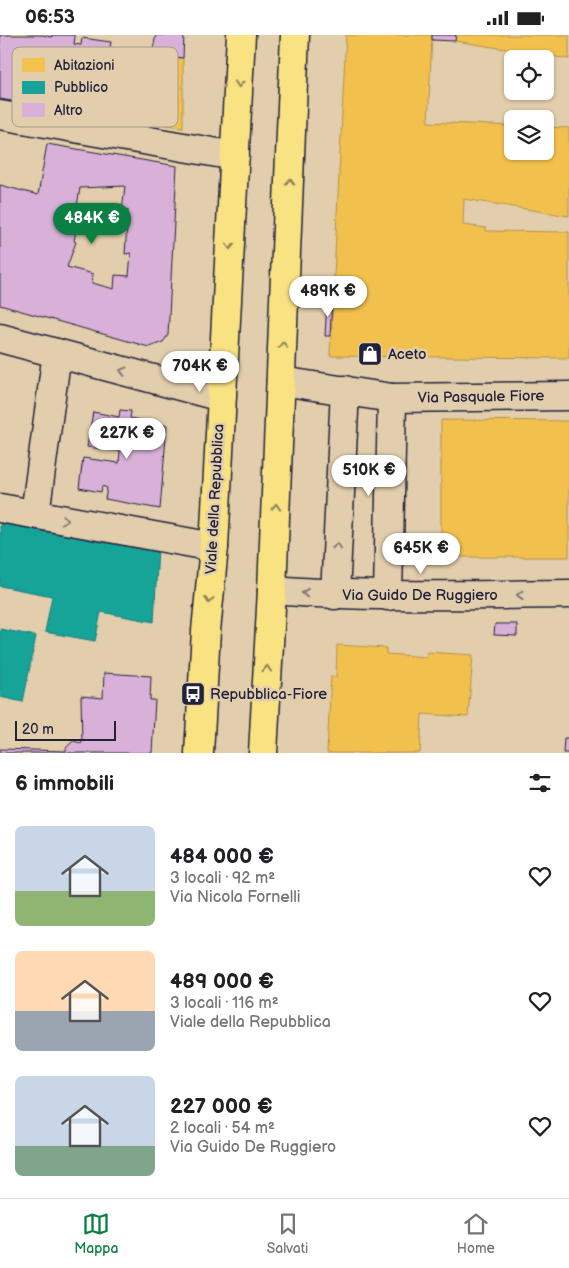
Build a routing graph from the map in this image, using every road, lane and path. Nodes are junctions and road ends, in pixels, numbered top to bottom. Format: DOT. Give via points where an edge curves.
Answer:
graph roads {
  1 [pos="241,35"];
  2 [pos="295,35"];
  3 [pos="69,127"];
  4 [pos="235,156"];
  5 [pos="0,338"];
  6 [pos="57,353"];
  7 [pos="281,381"];
  8 [pos="345,390"];
  9 [pos="569,396"];
  10 [pos="221,397"];
  11 [pos="392,398"];
  12 [pos="0,508"];
  13 [pos="35,514"];
  14 [pos="214,547"];
  15 [pos="272,590"];
  16 [pos="335,595"];
  17 [pos="569,595"];
  18 [pos="388,596"];
  19 [pos="199,753"];
  20 [pos="263,753"];
  1 -- 4 [label="main road, Viale della Repubblica, one-way"];
  7 -- 2 [label="main road, one-way"];
  3 -- 4 [label="street"];
  4 -- 10 [label="main road, Viale della Repubblica, one-way"];
  5 -- 6 [label="street"];
  10 -- 6 [label="street, one-way"];
  6 -- 13 [label="street"];
  7 -- 8 [label="street, Via Pasquale Fiore"];
  15 -- 7 [label="main road, one-way"];
  8 -- 11 [label="street, Via Pasquale Fiore"];
  16 -- 8 [label="street, one-way"];
  9 -- 11 [label="street, Via Pasquale Fiore"];
  10 -- 14 [label="main road, Viale della Repubblica"];
  11 -- 18 [label="street"];
  12 -- 13 [label="street"];
  13 -- 14 [label="street, one-way"];
  14 -- 19 [label="main road, Viale della Repubblica, one-way"];
  16 -- 15 [label="street, Via Guido De Ruggiero, one-way"];
  20 -- 15 [label="main road, one-way"];
  16 -- 18 [label="street, Via Guido De Ruggiero"];
  17 -- 18 [label="street, Via Guido De Ruggiero, one-way"];
}
